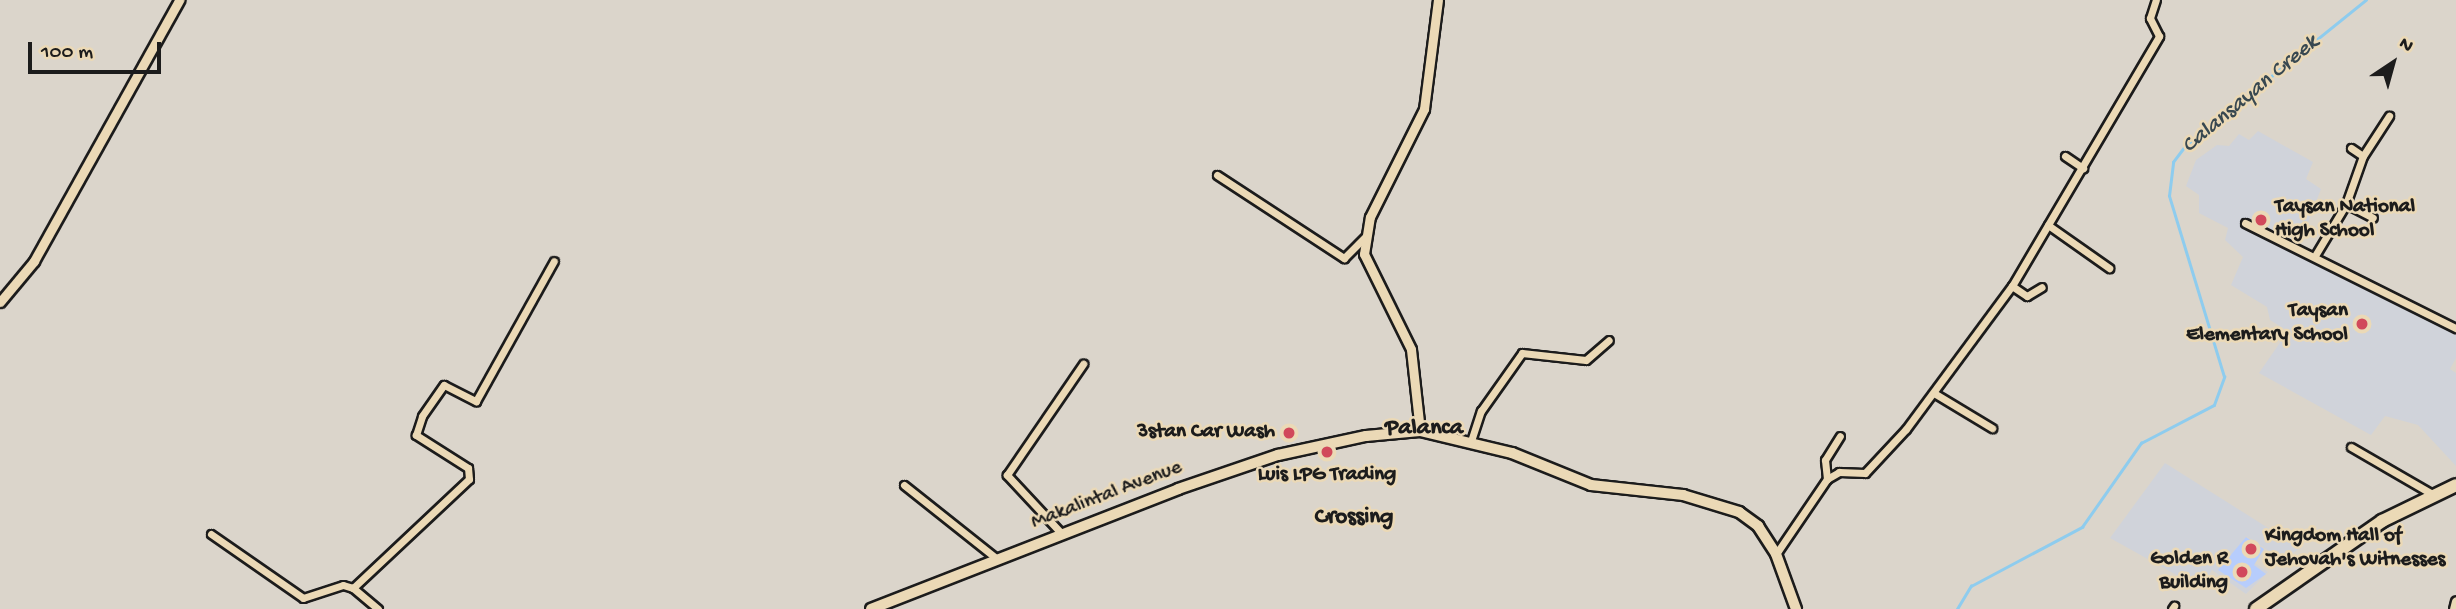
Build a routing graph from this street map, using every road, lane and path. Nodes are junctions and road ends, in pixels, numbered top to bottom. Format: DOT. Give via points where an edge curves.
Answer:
graph roads {
  1 [pos="179,0"];
  2 [pos="1438,0"];
  3 [pos="2156,0"];
  4 [pos="2389,116"];
  5 [pos="2351,148"];
  6 [pos="2065,156"];
  7 [pos="2363,156"];
  8 [pos="2083,168"];
  9 [pos="1217,175"];
  10 [pos="2346,204"];
  11 [pos="2373,218"];
  12 [pos="2245,223"];
  13 [pos="2048,225"];
  14 [pos="1365,237"];
  15 [pos="2316,254"];
  16 [pos="554,261"];
  17 [pos="2109,268"];
  18 [pos="2012,286"];
  19 [pos="2042,286"];
  20 [pos="0,302"];
  21 [pos="2456,328"];
  22 [pos="1609,340"];
  23 [pos="1083,363"];
  24 [pos="1934,393"];
  25 [pos="1992,428"];
  26 [pos="1420,432"];
  27 [pos="1840,436"];
  28 [pos="1471,441"];
  29 [pos="2351,447"];
  30 [pos="1828,479"];
  31 [pos="904,485"];
  32 [pos="2456,485"];
  33 [pos="2432,494"];
  34 [pos="211,534"];
  35 [pos="1062,534"];
  36 [pos="1776,554"];
  37 [pos="998,559"];
  38 [pos="353,588"];
  39 [pos="2456,601"];
  40 [pos="378,609"];
  41 [pos="871,609"];
  42 [pos="1796,609"];
  43 [pos="2256,609"];
  44 [pos="2454,609"];
  1 -- 20 [label="street" via="34,261"];
  2 -- 14 [label="street" via="1424,109"];
  3 -- 8 [label="street" via="2150,18 2160,36"];
  4 -- 7 [label="street"];
  5 -- 7 [label="street"];
  6 -- 8 [label="street"];
  7 -- 10 [label="street"];
  8 -- 13 [label="street"];
  9 -- 14 [label="street" via="1343,258"];
  10 -- 11 [label="street"];
  10 -- 15 [label="street"];
  12 -- 15 [label="street"];
  13 -- 17 [label="street"];
  13 -- 18 [label="street"];
  14 -- 26 [label="street" via="1371,274 1411,349"];
  15 -- 21 [label="street"];
  16 -- 38 [label="street" via="476,401 444,385 415,430 468,468 469,479"];
  18 -- 19 [label="street" via="2027,296"];
  18 -- 24 [label="street"];
  22 -- 28 [label="street" via="1586,360 1522,353 1480,411"];
  23 -- 35 [label="street" via="1007,475"];
  24 -- 25 [label="street"];
  24 -- 30 [label="street" via="1872,468 1834,473"];
  26 -- 28 [label="main road, Makalintal Avenue"];
  26 -- 35 [label="main road, Makalintal Avenue" via="1366,436 1278,456"];
  27 -- 30 [label="street" via="1825,460"];
  28 -- 36 [label="main road, Makalintal Avenue" via="1591,485 1683,495 1739,512 1758,526"];
  29 -- 33 [label="street"];
  30 -- 36 [label="street"];
  31 -- 37 [label="street"];
  32 -- 33 [label="highway"];
  33 -- 43 [label="highway" via="2352,540"];
  34 -- 38 [label="street" via="303,598 343,585"];
  35 -- 37 [label="main road, Makalintal Avenue"];
  36 -- 42 [label="main road, Makalintal Avenue"];
  37 -- 41 [label="main road, Makalintal Avenue"];
  38 -- 40 [label="street"];
  39 -- 44 [label="street"];
}
